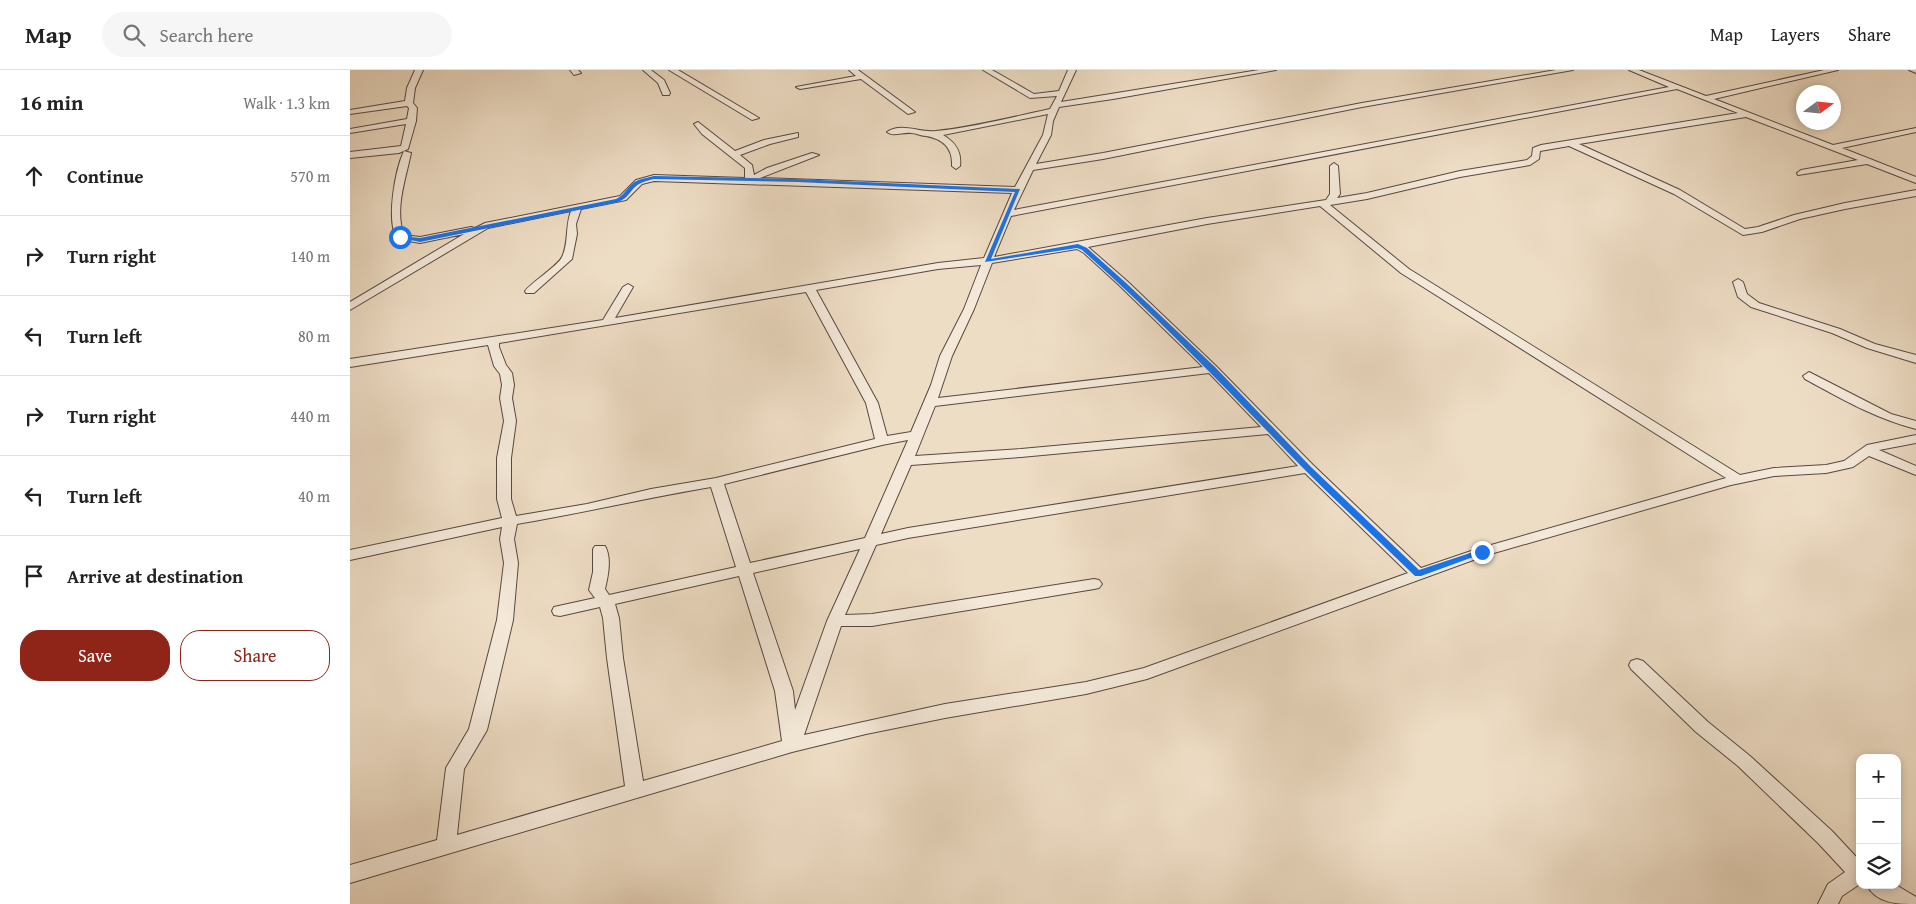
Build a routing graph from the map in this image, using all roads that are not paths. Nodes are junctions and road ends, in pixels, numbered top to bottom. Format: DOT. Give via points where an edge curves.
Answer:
graph roads {
  1 [pos="419,70"];
  2 [pos="647,70"];
  3 [pos="673,70"];
  4 [pos="854,70"];
  5 [pos="987,70"];
  6 [pos="1072,70"];
  7 [pos="1272,70"];
  8 [pos="1569,70"];
  9 [pos="1633,70"];
  10 [pos="1834,70"];
  11 [pos="862,77"];
  12 [pos="800,86"];
  13 [pos="1678,87"];
  14 [pos="666,93"];
  15 [pos="1706,98"];
  16 [pos="409,103"];
  17 [pos="1057,103"];
  18 [pos="350,112"];
  19 [pos="911,112"];
  20 [pos="1750,114"];
  21 [pos="755,118"];
  22 [pos="412,121"];
  23 [pos="698,124"];
  24 [pos="350,130"];
  25 [pos="1916,130"];
  26 [pos="891,132"];
  27 [pos="935,134"];
  28 [pos="795,135"];
  29 [pos="1571,144"];
  30 [pos="1835,147"];
  31 [pos="407,153"];
  32 [pos="734,154"];
  33 [pos="815,155"];
  34 [pos="350,156"];
  35 [pos="1870,161"];
  36 [pos="956,166"];
  37 [pos="1334,166"];
  38 [pos="1030,168"];
  39 [pos="1801,173"];
  40 [pos="1915,179"];
  41 [pos="750,180"];
  42 [pos="1018,190"];
  43 [pos="1916,193"];
  44 [pos="1326,202"];
  45 [pos="577,208"];
  46 [pos="1008,214"];
  47 [pos="482,228"];
  48 [pos="1078,246"];
  49 [pos="987,261"];
  50 [pos="1738,282"];
  51 [pos="628,287"];
  52 [pos="809,288"];
  53 [pos="530,291"];
  54 [pos="350,307"];
  55 [pos="607,323"];
  56 [pos="494,341"];
  57 [pos="1916,359"];
  58 [pos="350,363"];
  59 [pos="1212,369"];
  60 [pos="1809,376"];
  61 [pos="930,403"];
  62 [pos="1916,425"];
  63 [pos="1272,430"];
  64 [pos="916,435"];
  65 [pos="1916,439"];
  66 [pos="882,441"];
  67 [pos="1867,450"];
  68 [pos="906,461"];
  69 [pos="1308,468"];
  70 [pos="1916,471"];
  71 [pos="1737,479"];
  72 [pos="716,482"];
  73 [pos="510,521"];
  74 [pos="871,541"];
  75 [pos="600,549"];
  76 [pos="350,555"];
  77 [pos="744,570"];
  78 [pos="1418,574"];
  79 [pos="1094,584"];
  80 [pos="606,601"];
  81 [pos="560,610"];
  82 [pos="835,621"];
  83 [pos="1637,665"];
  84 [pos="792,745"];
  85 [pos="635,791"];
  86 [pos="446,846"];
  87 [pos="1856,871"];
  88 [pos="350,874"];
  89 [pos="1856,876"];
  90 [pos="1885,889"];
  91 [pos="1828,904"];
  92 [pos="1910,904"];
  1 -- 16 [label="street"];
  2 -- 14 [label="street" via="661,82"];
  3 -- 21 [label="street"];
  4 -- 11 [label="street"];
  5 -- 17 [label="street" via="1033,96"];
  6 -- 17 [label="street"];
  7 -- 17 [label="street" via="1113,97"];
  8 -- 38 [label="street" via="1362,105"];
  9 -- 13 [label="street"];
  10 -- 15 [label="street"];
  11 -- 12 [label="street"];
  11 -- 19 [label="street"];
  13 -- 15 [label="street"];
  13 -- 46 [label="street"];
  15 -- 20 [label="street"];
  16 -- 18 [label="street"];
  16 -- 22 [label="street" via="413,108"];
  17 -- 27 [label="street"];
  17 -- 38 [label="street" via="1047,135"];
  20 -- 29 [label="street"];
  20 -- 30 [label="street"];
  22 -- 24 [label="street"];
  22 -- 34 [label="street" via="406,146"];
  23 -- 32 [label="street"];
  25 -- 30 [label="street"];
  26 -- 27 [label="street" via="912,130"];
  27 -- 36 [label="street" via="954,148"];
  28 -- 32 [label="street"];
  29 -- 43 [label="street" via="1677,192 1743,232 1845,206"];
  29 -- 44 [label="street" via="1536,150 1536,157 1530,162"];
  30 -- 35 [label="street"];
  31 -- 47 [label="street" via="397,199 396,228 400,237 420,240"];
  32 -- 41 [label="street" via="749,167"];
  33 -- 41 [label="street"];
  35 -- 39 [label="street"];
  35 -- 40 [label="street"];
  37 -- 44 [label="street" via="1336,194"];
  38 -- 42 [label="street"];
  41 -- 42 [label="street"];
  41 -- 45 [label="street" via="654,178 635,184 623,198"];
  42 -- 46 [label="street"];
  44 -- 48 [label="street"];
  44 -- 71 [label="street" via="1405,270 1443,296"];
  45 -- 47 [label="street"];
  45 -- 53 [label="street" via="571,224 567,259"];
  46 -- 49 [label="street"];
  47 -- 54 [label="street"];
  48 -- 49 [label="street"];
  48 -- 59 [label="street" via="1123,283"];
  49 -- 52 [label="street"];
  49 -- 61 [label="street" via="946,356"];
  50 -- 57 [label="street" via="1742,295 1755,305"];
  51 -- 55 [label="street"];
  52 -- 55 [label="street"];
  52 -- 66 [label="street" via="872,403"];
  55 -- 56 [label="street"];
  56 -- 58 [label="street"];
  56 -- 73 [label="street" via="493,347 506,373 508,385 506,398 510,421 504,458 504,499"];
  59 -- 61 [label="street"];
  59 -- 63 [label="street"];
  60 -- 62 [label="street" via="1867,408"];
  61 -- 64 [label="street"];
  63 -- 68 [label="street"];
  63 -- 69 [label="street"];
  64 -- 66 [label="street"];
  64 -- 68 [label="street"];
  65 -- 67 [label="street"];
  66 -- 72 [label="street"];
  67 -- 70 [label="street"];
  67 -- 71 [label="street" via="1848,464 1826,469 1774,472"];
  68 -- 74 [label="street"];
  69 -- 74 [label="street"];
  69 -- 78 [label="street"];
  71 -- 78 [label="street" via="1482,552"];
  72 -- 73 [label="street"];
  72 -- 77 [label="street"];
  73 -- 76 [label="street"];
  73 -- 86 [label="street" via="506,539 511,564 505,620 478,730 455,768"];
  74 -- 77 [label="street"];
  74 -- 82 [label="street"];
  75 -- 80 [label="street" via="601,572 597,590"];
  77 -- 80 [label="street"];
  77 -- 84 [label="street" via="784,691"];
  78 -- 84 [label="street" via="1147,673 1086,688 866,727"];
  79 -- 82 [label="street" via="872,620"];
  80 -- 81 [label="street"];
  80 -- 85 [label="street"];
  82 -- 84 [label="street"];
  83 -- 87 [label="street" via="1825,837"];
  84 -- 85 [label="street"];
  85 -- 86 [label="street"];
  86 -- 88 [label="street"];
  89 -- 91 [label="street" via="1835,890"];
  90 -- 92 [label="street"];
}
